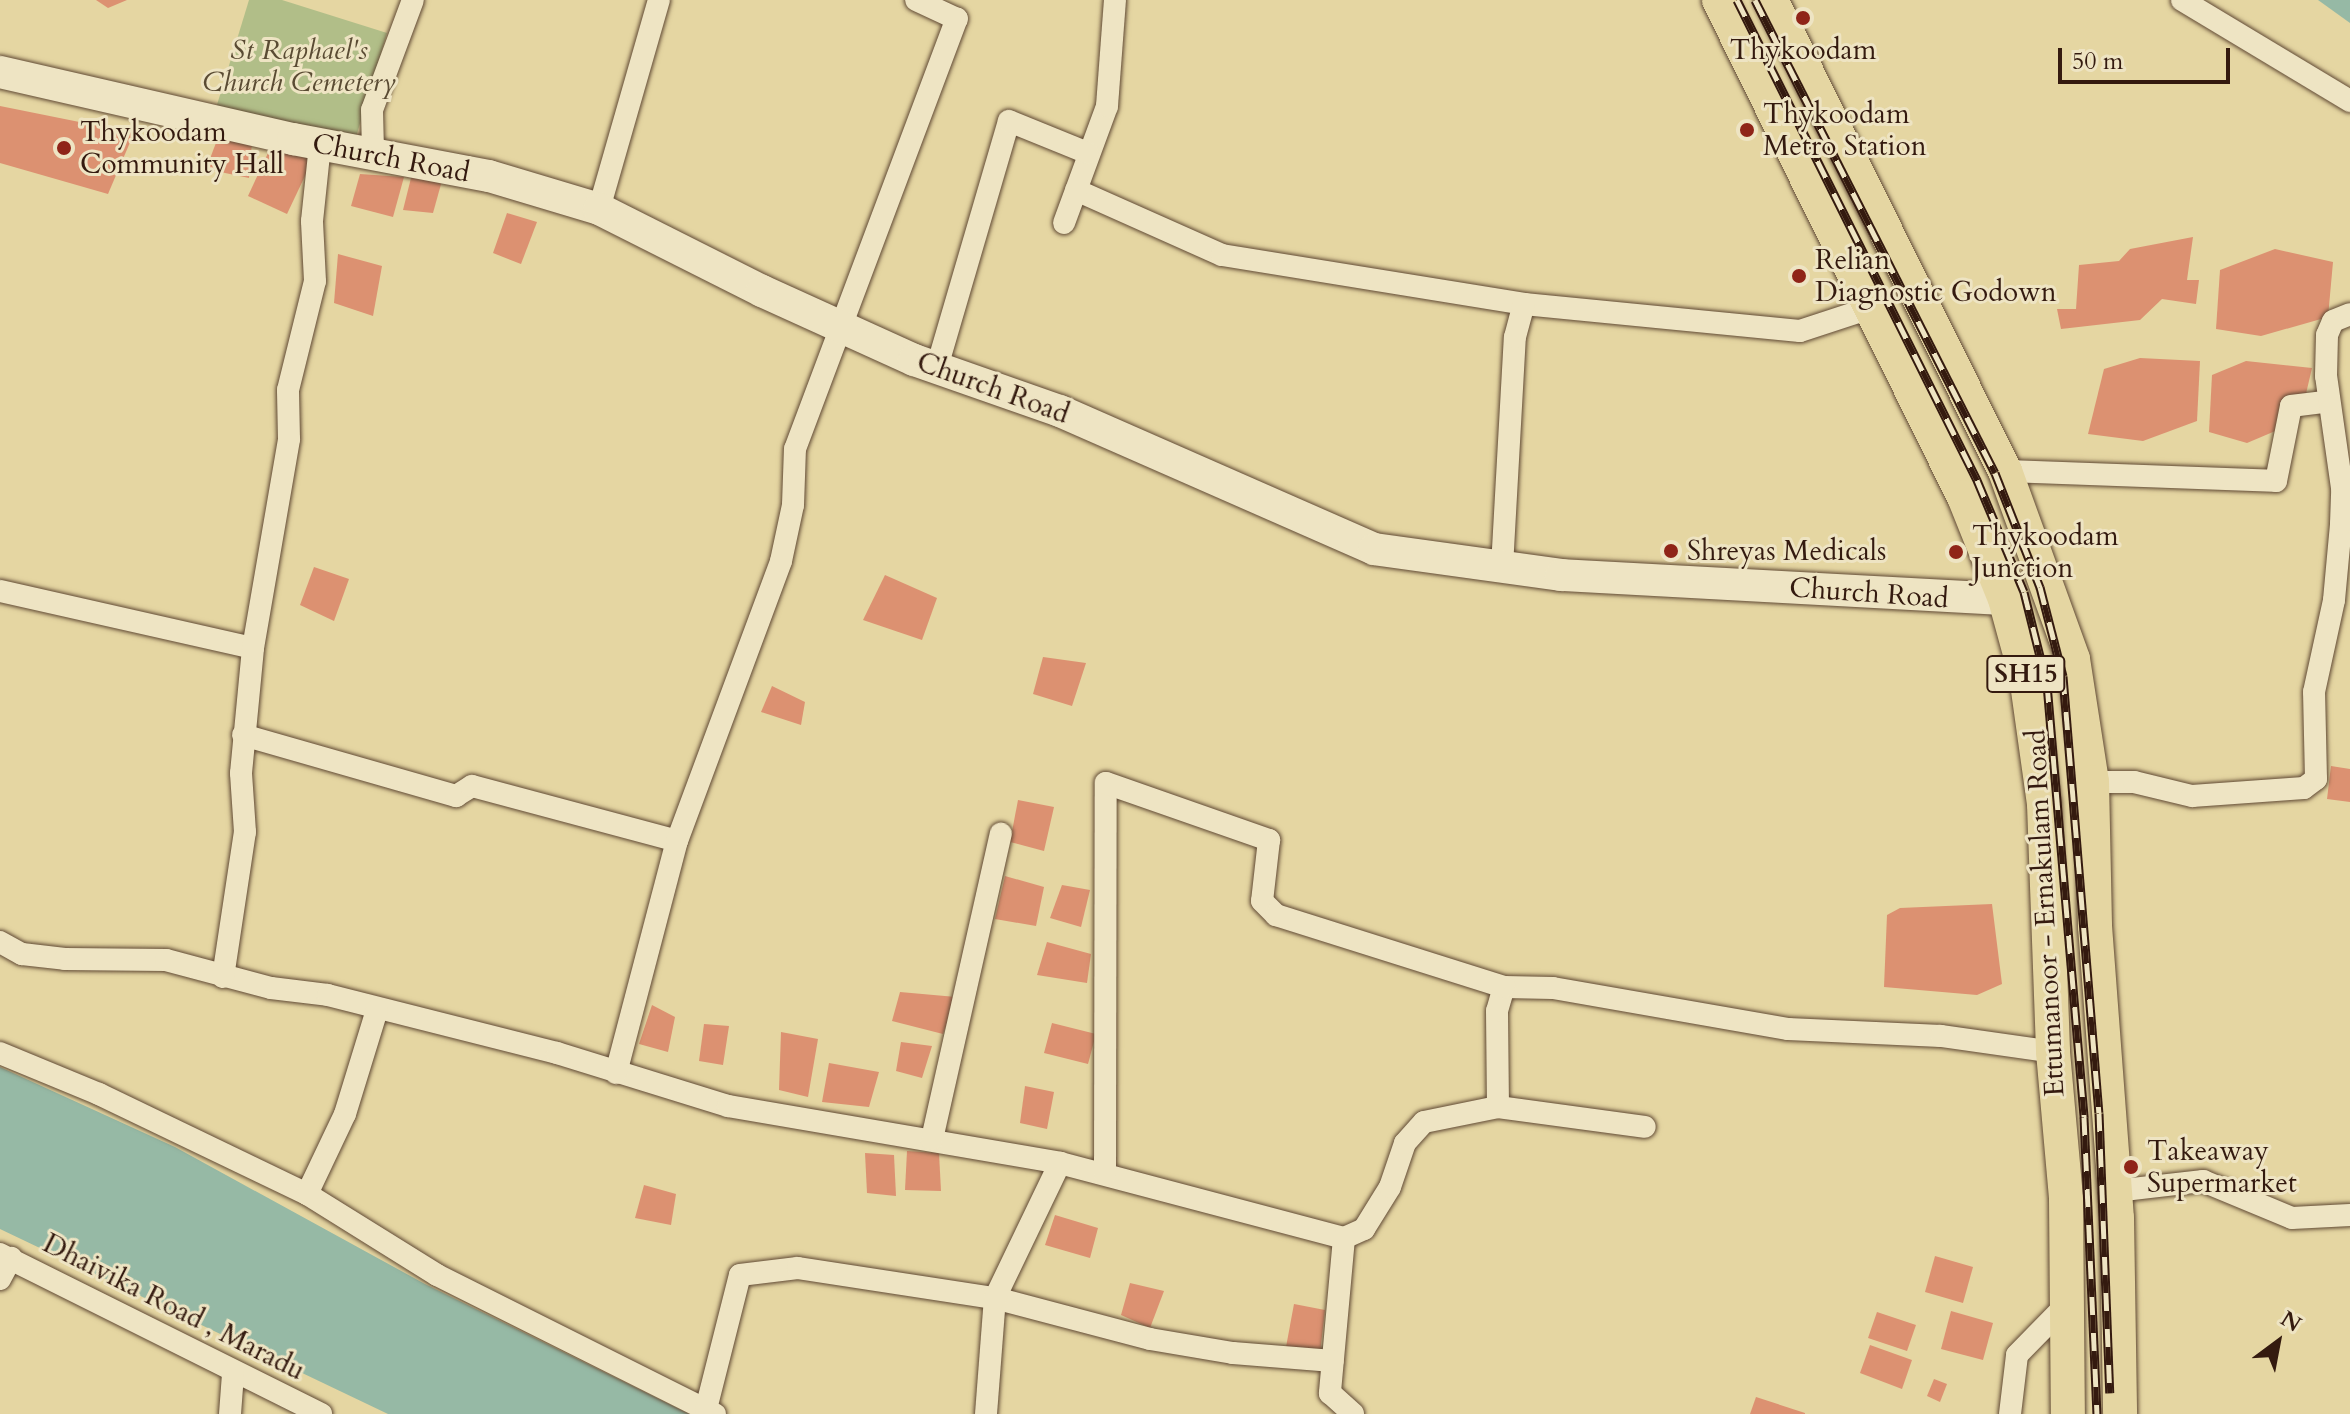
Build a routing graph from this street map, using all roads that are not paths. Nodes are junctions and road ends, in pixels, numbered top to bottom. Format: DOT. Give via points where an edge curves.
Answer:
graph roads {
  1 [pos="413,0"];
  2 [pos="659,0"];
  3 [pos="916,0"];
  4 [pos="1115,0"];
  5 [pos="1719,0"];
  6 [pos="1771,0"];
  7 [pos="2182,0"];
  8 [pos="9,79"];
  9 [pos="2350,101"];
  10 [pos="320,145"];
  11 [pos="373,151"];
  12 [pos="1088,153"];
  13 [pos="1076,190"];
  14 [pos="599,209"];
  15 [pos="1064,223"];
  16 [pos="1524,304"];
  17 [pos="1873,307"];
  18 [pos="2350,314"];
  19 [pos="841,325"];
  20 [pos="937,367"];
  21 [pos="2329,401"];
  22 [pos="2005,471"];
  23 [pos="2345,479"];
  24 [pos="1502,567"];
  25 [pos="0,591"];
  26 [pos="2005,599"];
  27 [pos="253,648"];
  28 [pos="243,735"];
  29 [pos="2092,782"];
  30 [pos="1001,834"];
  31 [pos="677,841"];
  32 [pos="0,942"];
  33 [pos="2098,967"];
  34 [pos="2052,968"];
  35 [pos="223,977"];
  36 [pos="1504,987"];
  37 [pos="377,1010"];
  38 [pos="2053,1052"];
  39 [pos="0,1053"];
  40 [pos="616,1073"];
  41 [pos="1498,1107"];
  42 [pos="1645,1127"];
  43 [pos="932,1139"];
  44 [pos="1060,1163"];
  45 [pos="1105,1174"];
  46 [pos="2115,1191"];
  47 [pos="307,1194"];
  48 [pos="2350,1215"];
  49 [pos="1344,1238"];
  50 [pos="6,1256"];
  51 [pos="2115,1269"];
  52 [pos="0,1279"];
  53 [pos="995,1298"];
  54 [pos="2067,1304"];
  55 [pos="1333,1361"];
  56 [pos="233,1374"];
  57 [pos="710,1412"];
  58 [pos="230,1414"];
  59 [pos="321,1414"];
  60 [pos="986,1414"];
  61 [pos="1353,1414"];
  62 [pos="2010,1414"];
  63 [pos="2068,1414"];
  64 [pos="2120,1414"];
  65 [pos="2127,1414"];
  1 -- 11 [label="street" via="372,110"];
  2 -- 14 [label="street"];
  3 -- 19 [label="street" via="957,19"];
  4 -- 12 [label="street" via="1107,106"];
  5 -- 17 [label="main road, Ettumanoor - Ernakulam Road / SH15"];
  6 -- 22 [label="main road"];
  7 -- 9 [label="street"];
  8 -- 10 [label="street, Church Road"];
  10 -- 11 [label="street, Church Road"];
  10 -- 27 [label="street" via="312,221 315,281 288,390 289,439"];
  11 -- 14 [label="street, Church Road" via="489,176"];
  12 -- 13 [label="street"];
  12 -- 20 [label="street" via="1009,121"];
  13 -- 15 [label="street"];
  13 -- 16 [label="street" via="1222,255"];
  14 -- 19 [label="street, Church Road"];
  16 -- 17 [label="street" via="1800,331"];
  16 -- 24 [label="street" via="1515,337"];
  17 -- 26 [label="main road, Ettumanoor - Ernakulam Road / SH15" via="1964,497"];
  18 -- 21 [label="street" via="2333,321 2327,335"];
  19 -- 20 [label="street, Church Road"];
  19 -- 31 [label="street" via="795,449 793,505 781,561"];
  20 -- 24 [label="street, Church Road" via="1060,411 1374,549"];
  21 -- 22 [label="street" via="2291,406 2276,481"];
  21 -- 23 [label="street"];
  22 -- 29 [label="main road" via="2073,659"];
  23 -- 29 [label="street" via="2339,570 2314,692 2316,779 2304,788 2192,796 2134,782"];
  24 -- 26 [label="street, Church Road" via="1561,575"];
  25 -- 27 [label="street"];
  26 -- 34 [label="main road, Ettumanoor - Ernakulam Road / SH15" via="2037,731"];
  27 -- 28 [label="street"];
  28 -- 31 [label="street" via="456,796 472,786"];
  28 -- 35 [label="street" via="245,832"];
  29 -- 33 [label="main road"];
  30 -- 43 [label="street"];
  31 -- 40 [label="street"];
  32 -- 35 [label="street" via="22,954 166,960"];
  33 -- 34 [label="main road"];
  33 -- 46 [label="main road"];
  34 -- 38 [label="main road, Ettumanoor - Ernakulam Road / SH15"];
  35 -- 37 [label="street" via="328,995"];
  36 -- 38 [label="street" via="1553,988 1788,1029 1954,1037"];
  36 -- 41 [label="street" via="1497,1011"];
  36 -- 45 [label="street" via="1276,915 1262,901 1269,840 1106,783"];
  37 -- 40 [label="street"];
  37 -- 47 [label="street" via="345,1114"];
  38 -- 54 [label="main road, Ettumanoor - Ernakulam Road / SH15" via="2066,1199"];
  39 -- 47 [label="street" via="99,1094"];
  40 -- 43 [label="street" via="728,1106"];
  41 -- 42 [label="street"];
  41 -- 49 [label="street" via="1424,1122 1405,1143 1390,1187 1364,1229"];
  43 -- 44 [label="street"];
  44 -- 45 [label="street"];
  44 -- 53 [label="street"];
  45 -- 49 [label="street"];
  46 -- 48 [label="street" via="2203,1181 2292,1218"];
  46 -- 51 [label="main road"];
  47 -- 57 [label="street" via="437,1275"];
  49 -- 55 [label="street"];
  50 -- 52 [label="street"];
  50 -- 56 [label="street, Dhaivika Road , Maradu"];
  51 -- 64 [label="main road"];
  51 -- 65 [label="street" via="2134,1319"];
  53 -- 55 [label="street" via="1150,1339"];
  53 -- 57 [label="street" via="798,1268 740,1275"];
  53 -- 60 [label="street"];
  54 -- 62 [label="street" via="2017,1355"];
  54 -- 63 [label="main road, Ettumanoor - Ernakulam Road / SH15"];
  55 -- 61 [label="street" via="1330,1393 1336,1404"];
  56 -- 58 [label="street"];
  56 -- 59 [label="street, Dhaivika Road , Maradu"];
}
